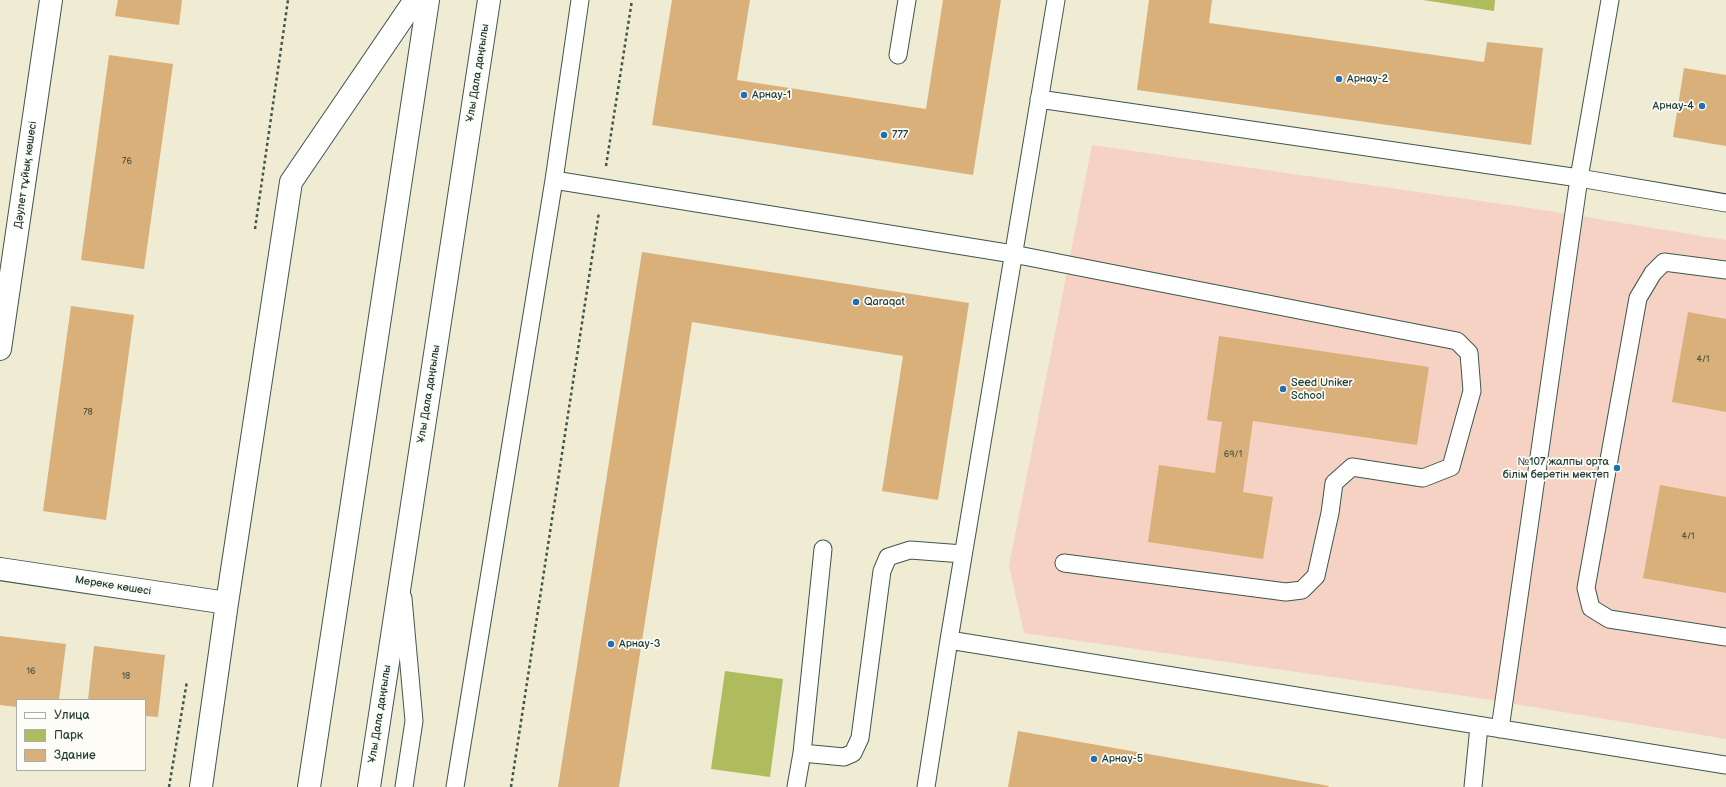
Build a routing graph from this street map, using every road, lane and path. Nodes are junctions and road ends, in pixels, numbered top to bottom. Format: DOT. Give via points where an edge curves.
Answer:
graph roads {
  1 [pos="51,0"];
  2 [pos="415,0"];
  3 [pos="428,0"];
  4 [pos="489,0"];
  5 [pos="580,0"];
  6 [pos="632,0"];
  7 [pos="907,0"];
  8 [pos="1056,0"];
  9 [pos="1610,0"];
  10 [pos="898,55"];
  11 [pos="1039,99"];
  12 [pos="1579,178"];
  13 [pos="554,180"];
  14 [pos="603,187"];
  15 [pos="1726,203"];
  16 [pos="1013,254"];
  17 [pos="1726,270"];
  18 [pos="0,349"];
  19 [pos="823,549"];
  20 [pos="964,554"];
  21 [pos="1064,563"];
  22 [pos="0,569"];
  23 [pos="401,576"];
  24 [pos="227,603"];
  25 [pos="1726,637"];
  26 [pos="949,640"];
  27 [pos="1480,726"];
  28 [pos="1500,729"];
  29 [pos="802,752"];
  30 [pos="1726,765"];
  31 [pos="201,787"];
  32 [pos="309,787"];
  33 [pos="369,787"];
  34 [pos="404,787"];
  35 [pos="455,787"];
  36 [pos="511,787"];
  37 [pos="796,787"];
  38 [pos="926,787"];
  39 [pos="1473,787"];
  1 -- 18 [label="main road, Дәулет тұйық көшесі"];
  2 -- 24 [label="main road" via="291,182"];
  3 -- 32 [label="main road"];
  4 -- 23 [label="main road, Ұлы Дала даңғылы"];
  5 -- 13 [label="lane"];
  6 -- 14 [label="path"];
  7 -- 10 [label="lane"];
  8 -- 11 [label="lane"];
  9 -- 12 [label="lane"];
  11 -- 12 [label="lane"];
  11 -- 16 [label="lane"];
  12 -- 15 [label="lane"];
  12 -- 28 [label="lane"];
  13 -- 14 [label="lane"];
  13 -- 35 [label="lane"];
  14 -- 16 [label="lane"];
  14 -- 36 [label="path"];
  16 -- 20 [label="lane"];
  16 -- 21 [label="lane" via="1457,341 1470,353 1472,391 1451,467 1423,478 1352,466 1334,483 1316,576 1302,590 1286,592"];
  17 -- 25 [label="lane" via="1664,262 1653,273 1638,298 1586,588 1591,608 1609,619"];
  19 -- 29 [label="lane"];
  20 -- 26 [label="lane"];
  20 -- 29 [label="lane" via="910,550 888,557 882,571 860,738 853,753 844,757"];
  22 -- 24 [label="main road, Мереке көшесі"];
  23 -- 33 [label="main road, Ұлы Дала даңғылы"];
  23 -- 34 [label="lane" via="414,720"];
  24 -- 31 [label="main road"];
  26 -- 27 [label="lane"];
  26 -- 38 [label="lane"];
  27 -- 28 [label="lane"];
  27 -- 39 [label="lane"];
  28 -- 30 [label="lane"];
  29 -- 37 [label="lane"];
}
